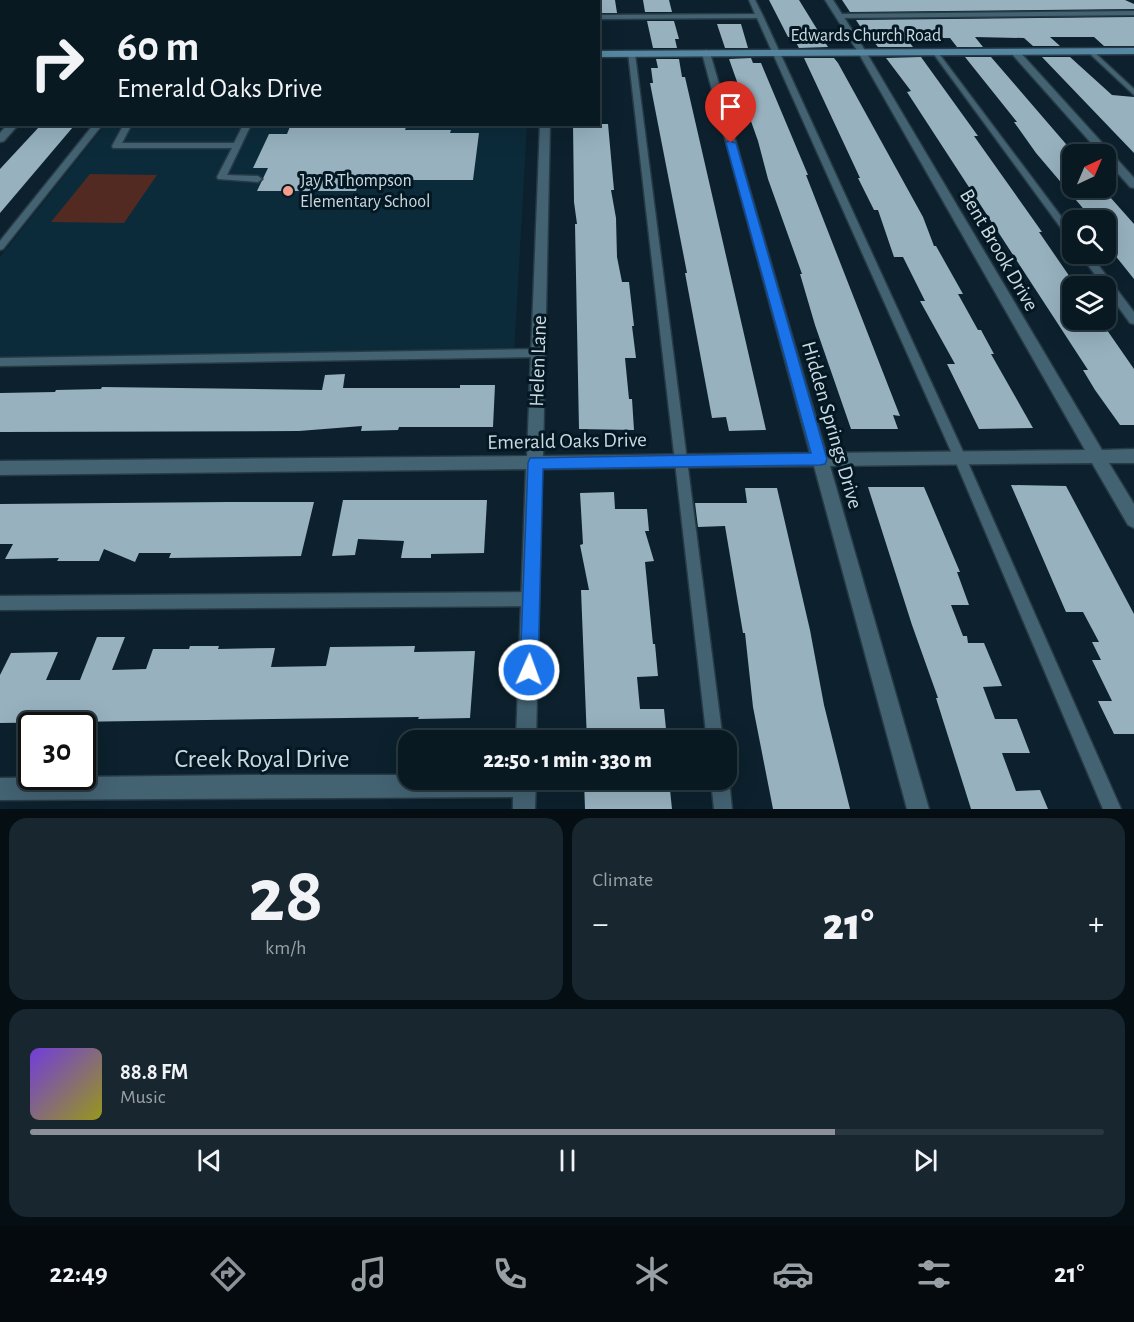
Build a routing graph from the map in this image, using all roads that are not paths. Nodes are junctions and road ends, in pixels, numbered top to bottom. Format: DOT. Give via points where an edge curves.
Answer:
graph roads {
  1 [pos="752,0"];
  2 [pos="829,0"];
  3 [pos="1134,14"];
  4 [pos="760,16"];
  5 [pos="840,16"];
  6 [pos="600,17"];
  7 [pos="1090,51"];
  8 [pos="1134,51"];
  9 [pos="862,52"];
  10 [pos="935,52"];
  11 [pos="1015,52"];
  12 [pos="706,53"];
  13 [pos="778,53"];
  14 [pos="600,54"];
  15 [pos="631,54"];
  16 [pos="1134,93"];
  17 [pos="12,126"];
  18 [pos="97,126"];
  19 [pos="127,126"];
  20 [pos="245,126"];
  21 [pos="545,126"];
  22 [pos="0,140"];
  23 [pos="236,145"];
  24 [pos="258,178"];
  25 [pos="1134,185"];
  26 [pos="1062,223"];
  27 [pos="0,247"];
  28 [pos="1092,264"];
  29 [pos="1134,320"];
  30 [pos="539,353"];
  31 [pos="0,362"];
  32 [pos="1134,456"];
  33 [pos="1097,457"];
  34 [pos="960,458"];
  35 [pos="820,459"];
  36 [pos="681,461"];
  37 [pos="536,463"];
  38 [pos="0,468"];
  39 [pos="1134,520"];
  40 [pos="531,598"];
  41 [pos="0,603"];
  42 [pos="526,730"];
  43 [pos="714,730"];
  44 [pos="398,784"];
  45 [pos="0,789"];
  46 [pos="525,790"];
  47 [pos="721,790"];
  48 [pos="524,809"];
  49 [pos="723,809"];
  50 [pos="918,809"];
  51 [pos="1112,809"];
  1 -- 4 [label="lane"];
  2 -- 5 [label="street, Bent Brook Drive"];
  3 -- 5 [label="lane"];
  4 -- 6 [label="lane"];
  4 -- 13 [label="lane"];
  5 -- 9 [label="street, Bent Brook Drive"];
  7 -- 8 [label="street, Edwards Church Road"];
  7 -- 11 [label="street, Edwards Church Road"];
  7 -- 16 [label="lane"];
  9 -- 10 [label="street, Edwards Church Road"];
  9 -- 13 [label="street, Edwards Church Road"];
  9 -- 33 [label="street, Bent Brook Drive"];
  10 -- 11 [label="street, Edwards Church Road"];
  10 -- 26 [label="lane"];
  11 -- 25 [label="street"];
  12 -- 13 [label="street, Edwards Church Road"];
  12 -- 15 [label="street, Edwards Church Road"];
  12 -- 35 [label="street, Hidden Springs Drive"];
  13 -- 34 [label="lane"];
  14 -- 15 [label="street, Edwards Church Road"];
  15 -- 36 [label="lane"];
  17 -- 22 [label="street"];
  18 -- 27 [label="lane"];
  19 -- 23 [label="lane" via="116,146"];
  20 -- 23 [label="lane"];
  21 -- 30 [label="street, Helen Lane"];
  23 -- 24 [label="lane" via="221,177"];
  28 -- 29 [label="lane"];
  30 -- 31 [label="lane"];
  30 -- 37 [label="street, Helen Lane"];
  32 -- 33 [label="street, Emerald Oaks Drive"];
  33 -- 34 [label="street, Emerald Oaks Drive"];
  33 -- 39 [label="street, Bent Brook Drive"];
  34 -- 35 [label="street, Emerald Oaks Drive"];
  34 -- 51 [label="lane"];
  35 -- 36 [label="street, Emerald Oaks Drive"];
  35 -- 50 [label="street, Hidden Springs Drive"];
  36 -- 37 [label="street, Emerald Oaks Drive"];
  36 -- 43 [label="lane"];
  37 -- 38 [label="street, Emerald Oaks Drive"];
  37 -- 40 [label="street, Helen Lane"];
  40 -- 41 [label="lane"];
  40 -- 42 [label="street, Helen Lane"];
  44 -- 45 [label="street, Creek Royal Drive"];
  46 -- 48 [label="street"];
  47 -- 49 [label="lane"];
}
